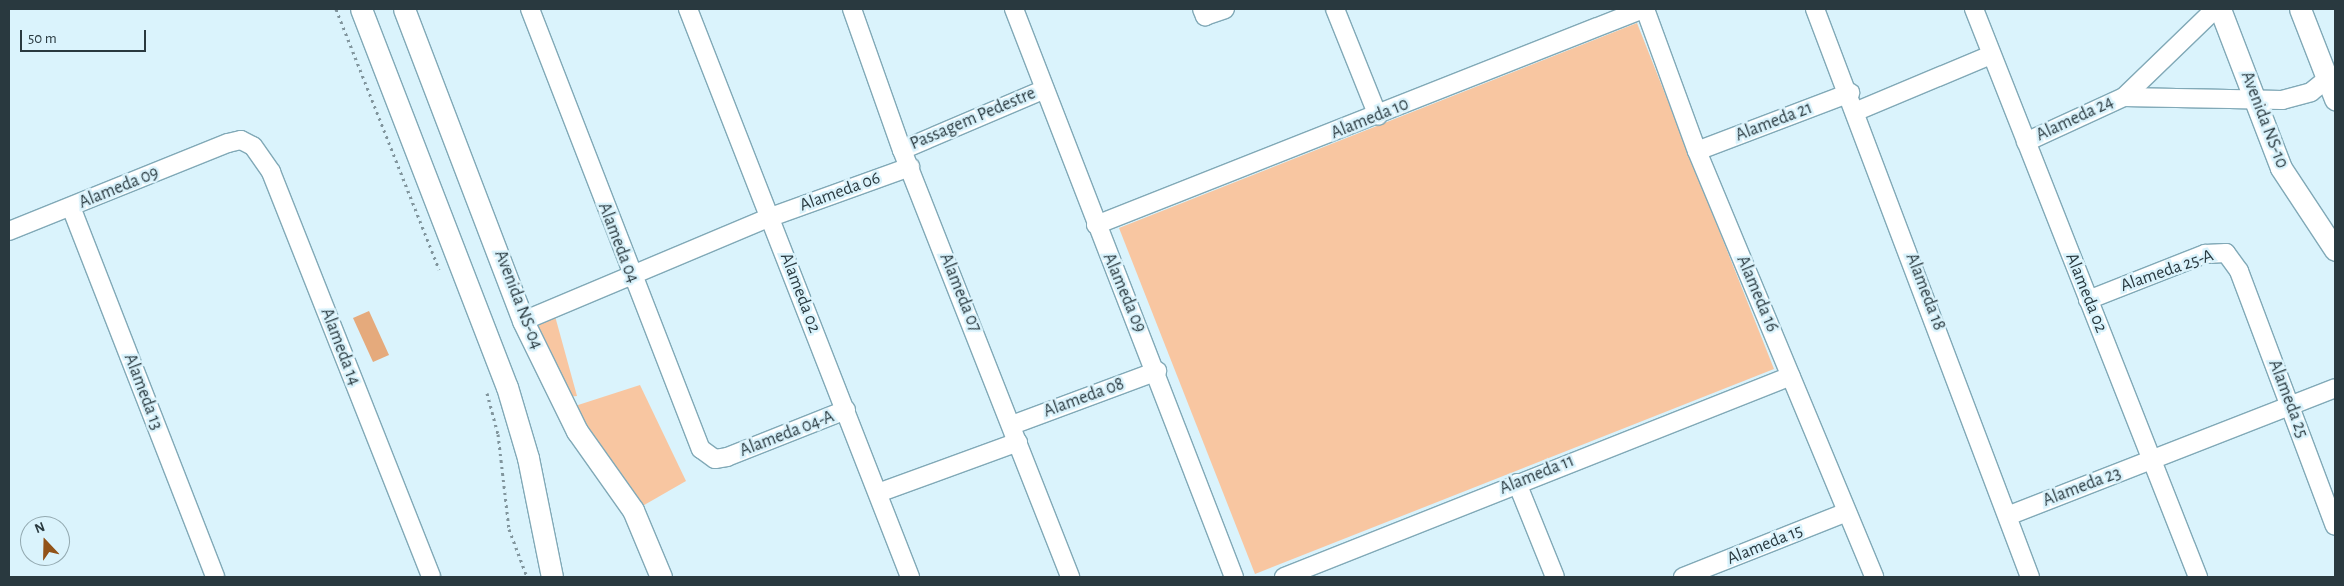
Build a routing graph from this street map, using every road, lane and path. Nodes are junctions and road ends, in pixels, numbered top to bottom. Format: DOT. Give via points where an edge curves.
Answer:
graph roads {
  1 [pos="336,9"];
  2 [pos="361,9"];
  3 [pos="404,9"];
  4 [pos="530,9"];
  5 [pos="688,9"];
  6 [pos="852,9"];
  7 [pos="1014,9"];
  8 [pos="1225,9"];
  9 [pos="1335,9"];
  10 [pos="1644,9"];
  11 [pos="1815,9"];
  12 [pos="1974,9"];
  13 [pos="2215,9"];
  14 [pos="2220,9"];
  15 [pos="2300,9"];
  16 [pos="1204,13"];
  17 [pos="1992,55"];
  18 [pos="2327,79"];
  19 [pos="1044,89"];
  20 [pos="1850,93"];
  21 [pos="2124,97"];
  22 [pos="2335,99"];
  23 [pos="2257,102"];
  24 [pos="1857,111"];
  25 [pos="1378,116"];
  26 [pos="2026,142"];
  27 [pos="228,143"];
  28 [pos="902,150"];
  29 [pos="1697,152"];
  30 [pos="910,167"];
  31 [pos="71,207"];
  32 [pos="771,217"];
  33 [pos="1096,225"];
  34 [pos="9,231"];
  35 [pos="2335,250"];
  36 [pos="2239,271"];
  37 [pos="442,275"];
  38 [pos="631,276"];
  39 [pos="2088,300"];
  40 [pos="523,321"];
  41 [pos="1157,371"];
  42 [pos="1791,376"];
  43 [pos="486,388"];
  44 [pos="2335,388"];
  45 [pos="2291,406"];
  46 [pos="846,410"];
  47 [pos="1012,425"];
  48 [pos="1018,442"];
  49 [pos="727,457"];
  50 [pos="2154,459"];
  51 [pos="1517,482"];
  52 [pos="878,493"];
  53 [pos="1847,512"];
  54 [pos="2010,515"];
  55 [pos="2335,526"];
  56 [pos="215,577"];
  57 [pos="431,577"];
  58 [pos="527,577"];
  59 [pos="552,577"];
  60 [pos="661,577"];
  61 [pos="909,577"];
  62 [pos="1070,577"];
  63 [pos="1234,577"];
  64 [pos="1284,577"];
  65 [pos="1556,577"];
  66 [pos="1684,577"];
  67 [pos="1874,577"];
  68 [pos="2030,577"];
  69 [pos="2198,577"];
  1 -- 37 [label="path"];
  2 -- 59 [label="street" via="507,387 528,458"];
  3 -- 40 [label="street, Avenida NS-04"];
  4 -- 38 [label="street, Alameda 04"];
  5 -- 32 [label="street, Alameda 02"];
  6 -- 28 [label="street, Alameda 07"];
  7 -- 19 [label="street, Alameda 09"];
  8 -- 16 [label="street"];
  9 -- 25 [label="street"];
  10 -- 25 [label="street, Alameda 10"];
  10 -- 29 [label="street, Alameda 16"];
  11 -- 20 [label="street, Alameda 18"];
  12 -- 17 [label="street, Alameda 02"];
  13 -- 21 [label="street"];
  14 -- 23 [label="street, Avenida NS-10"];
  15 -- 18 [label="street"];
  17 -- 24 [label="street"];
  17 -- 26 [label="street, Alameda 02"];
  18 -- 22 [label="street"];
  18 -- 23 [label="street" via="2302,95"];
  19 -- 28 [label="street, Passagem Pedestre"];
  19 -- 33 [label="street, Alameda 09"];
  20 -- 24 [label="street, Alameda 18"];
  20 -- 29 [label="street, Alameda 21"];
  21 -- 23 [label="street"];
  21 -- 26 [label="street, Alameda 24"];
  23 -- 35 [label="street, Avenida NS-10" via="2269,143 2294,194"];
  24 -- 54 [label="street, Alameda 18"];
  25 -- 33 [label="street, Alameda 10"];
  26 -- 39 [label="street, Alameda 02"];
  27 -- 31 [label="street, Alameda 09"];
  27 -- 57 [label="street, Alameda 14" via="241,140 253,146 271,172"];
  28 -- 30 [label="street, Alameda 07"];
  29 -- 42 [label="street, Alameda 16"];
  30 -- 32 [label="street, Alameda 06"];
  30 -- 47 [label="street, Alameda 07"];
  31 -- 34 [label="street, Alameda 09"];
  31 -- 56 [label="street, Alameda 13"];
  32 -- 38 [label="street"];
  32 -- 46 [label="street, Alameda 02"];
  33 -- 41 [label="street, Alameda 09"];
  36 -- 39 [label="street, Alameda 25-A" via="2226,253 2217,252"];
  36 -- 45 [label="street, Alameda 25"];
  38 -- 40 [label="street"];
  38 -- 49 [label="street, Alameda 04" via="698,443 707,456"];
  39 -- 50 [label="street, Alameda 02"];
  40 -- 60 [label="street, Avenida NS-04" via="577,431 633,510"];
  41 -- 47 [label="street, Alameda 08"];
  41 -- 63 [label="street, Alameda 09"];
  42 -- 51 [label="street, Alameda 11"];
  42 -- 53 [label="street, Alameda 16"];
  43 -- 58 [label="path" via="499,442 509,529"];
  44 -- 45 [label="street"];
  45 -- 50 [label="street"];
  45 -- 55 [label="street, Alameda 25"];
  46 -- 49 [label="street, Alameda 04-A"];
  46 -- 52 [label="street, Alameda 02"];
  47 -- 48 [label="street, Alameda 07"];
  48 -- 52 [label="street"];
  48 -- 62 [label="street, Alameda 07"];
  50 -- 54 [label="street, Alameda 23"];
  50 -- 69 [label="street, Alameda 02"];
  51 -- 64 [label="street, Alameda 11"];
  51 -- 65 [label="street"];
  52 -- 61 [label="street, Alameda 02"];
  53 -- 66 [label="street, Alameda 15"];
  53 -- 67 [label="street, Alameda 16"];
  54 -- 68 [label="street, Alameda 18"];
}
